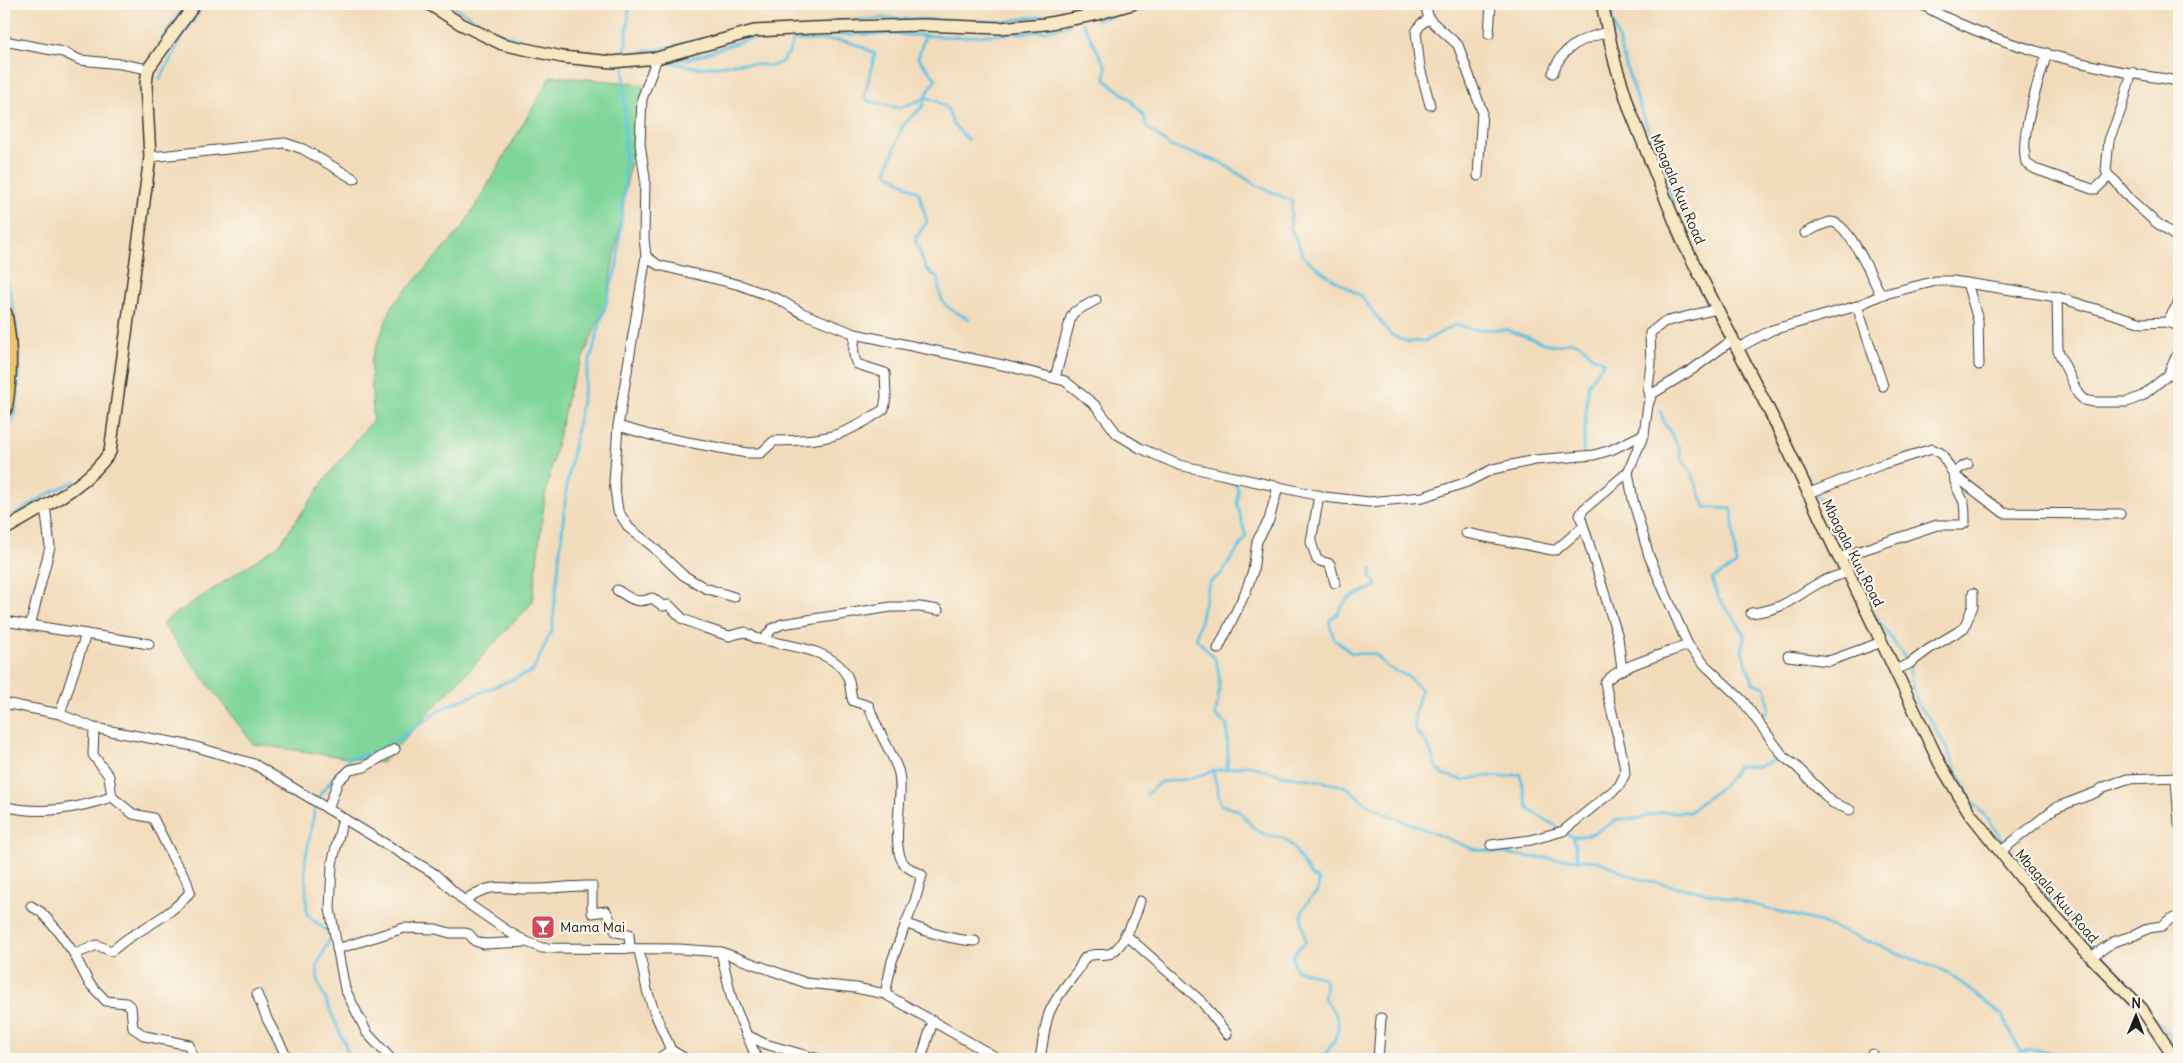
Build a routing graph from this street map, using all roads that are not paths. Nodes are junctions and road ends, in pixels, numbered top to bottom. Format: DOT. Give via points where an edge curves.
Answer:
graph roads {
  1 [pos="195,4"];
  2 [pos="429,4"];
  3 [pos="1132,4"];
  4 [pos="1425,4"];
  5 [pos="1491,4"];
  6 [pos="1602,4"];
  7 [pos="1921,4"];
  8 [pos="1429,19"];
  9 [pos="1608,32"];
  10 [pos="1489,34"];
  11 [pos="4,41"];
  12 [pos="2047,53"];
  13 [pos="657,58"];
  14 [pos="148,69"];
  15 [pos="2132,72"];
  16 [pos="1553,73"];
  17 [pos="2179,81"];
  18 [pos="1430,105"];
  19 [pos="150,157"];
  20 [pos="1478,176"];
  21 [pos="2108,176"];
  22 [pos="354,179"];
  23 [pos="1805,233"];
  24 [pos="2179,239"];
  25 [pos="646,256"];
  26 [pos="1966,283"];
  27 [pos="1881,295"];
  28 [pos="2057,297"];
  29 [pos="1096,300"];
  30 [pos="2179,302"];
  31 [pos="1857,306"];
  32 [pos="1716,308"];
  33 [pos="4,314"];
  34 [pos="2167,322"];
  35 [pos="2179,326"];
  36 [pos="855,334"];
  37 [pos="1734,345"];
  38 [pos="2179,350"];
  39 [pos="1979,365"];
  40 [pos="1055,378"];
  41 [pos="1883,386"];
  42 [pos="1650,397"];
  43 [pos="4,409"];
  44 [pos="618,426"];
  45 [pos="1644,434"];
  46 [pos="1968,464"];
  47 [pos="1628,472"];
  48 [pos="1954,475"];
  49 [pos="1278,487"];
  50 [pos="1807,494"];
  51 [pos="1319,495"];
  52 [pos="45,505"];
  53 [pos="2120,514"];
  54 [pos="1583,527"];
  55 [pos="4,530"];
  56 [pos="1466,533"];
  57 [pos="1839,558"];
  58 [pos="1848,572"];
  59 [pos="1335,583"];
  60 [pos="617,590"];
  61 [pos="1973,593"];
  62 [pos="734,596"];
  63 [pos="938,610"];
  64 [pos="1751,613"];
  65 [pos="4,621"];
  66 [pos="30,626"];
  67 [pos="86,634"];
  68 [pos="763,640"];
  69 [pos="1882,642"];
  70 [pos="149,644"];
  71 [pos="1688,645"];
  72 [pos="1218,649"];
  73 [pos="1788,656"];
  74 [pos="1622,670"];
  75 [pos="1895,670"];
  76 [pos="4,703"];
  77 [pos="60,714"];
  78 [pos="94,728"];
  79 [pos="395,749"];
  80 [pos="2178,778"];
  81 [pos="112,797"];
  82 [pos="4,806"];
  83 [pos="325,807"];
  84 [pos="1850,810"];
  85 [pos="343,818"];
  86 [pos="2179,824"];
  87 [pos="1491,845"];
  88 [pos="2000,852"];
  89 [pos="1140,900"];
  90 [pos="464,901"];
  91 [pos="31,906"];
  92 [pos="2179,917"];
  93 [pos="906,923"];
  94 [pos="1125,934"];
  95 [pos="975,941"];
  96 [pos="527,942"];
  97 [pos="337,948"];
  98 [pos="635,949"];
  99 [pos="721,952"];
  100 [pos="75,954"];
  101 [pos="2091,957"];
  102 [pos="257,994"];
  103 [pos="885,994"];
  104 [pos="1381,1018"];
  105 [pos="933,1021"];
  106 [pos="1227,1034"];
  107 [pos="747,1036"];
  108 [pos="671,1050"];
  109 [pos="192,1059"];
  110 [pos="288,1059"];
  111 [pos="390,1059"];
  112 [pos="658,1059"];
  113 [pos="686,1059"];
  114 [pos="757,1059"];
  115 [pos="819,1059"];
  116 [pos="921,1059"];
  117 [pos="998,1059"];
  118 [pos="1040,1059"];
  119 [pos="1378,1059"];
  120 [pos="2175,1059"];
  1 -- 14 [label="street"];
  2 -- 13 [label="street" via="502,44 562,57 612,62"];
  3 -- 13 [label="street" via="1045,24 1000,28 922,25 754,31"];
  4 -- 8 [label="street"];
  5 -- 10 [label="street"];
  6 -- 9 [label="street, Mbagala Kuu Road"];
  7 -- 12 [label="street" via="1978,31"];
  8 -- 18 [label="street" via="1416,32 1420,68"];
  8 -- 20 [label="street" via="1458,45 1482,111"];
  9 -- 16 [label="street" via="1564,52"];
  9 -- 32 [label="street, Mbagala Kuu Road" via="1614,63 1651,164 1683,242"];
  11 -- 14 [label="street" via="64,52 80,60"];
  12 -- 15 [label="street"];
  12 -- 21 [label="street" via="2027,129 2026,163 2035,170 2092,189 2096,189"];
  13 -- 25 [label="street" via="642,99 640,144 645,177"];
  14 -- 19 [label="street"];
  15 -- 17 [label="street"];
  15 -- 21 [label="street" via="2110,140 2106,162"];
  19 -- 22 [label="street" via="285,143 303,149"];
  19 -- 52 [label="street" via="110,452 100,466"];
  21 -- 24 [label="street" via="2153,220"];
  23 -- 27 [label="street" via="1830,222 1842,229 1853,240"];
  25 -- 36 [label="street" via="658,265 763,293"];
  25 -- 44 [label="street"];
  26 -- 27 [label="street" via="1953,280 1936,282"];
  26 -- 28 [label="street"];
  26 -- 39 [label="street" via="1978,320"];
  27 -- 31 [label="street"];
  28 -- 34 [label="street" via="2142,323"];
  28 -- 38 [label="street" via="2058,351 2084,400 2127,402 2142,396 2168,375"];
  29 -- 40 [label="street" via="1071,317"];
  30 -- 34 [label="street"];
  31 -- 37 [label="street" via="1772,330"];
  31 -- 41 [label="street"];
  32 -- 37 [label="street, Mbagala Kuu Road"];
  32 -- 42 [label="street" via="1664,322 1650,333"];
  33 -- 43 [label="highway" via="8,342"];
  34 -- 35 [label="street"];
  36 -- 40 [label="street"];
  36 -- 44 [label="street" via="855,362 884,373 886,398 884,409 843,434 774,442 762,453 747,453"];
  37 -- 42 [label="street" via="1653,392"];
  37 -- 50 [label="street, Mbagala Kuu Road"];
  40 -- 49 [label="street" via="1076,388 1096,406 1117,434 1140,448 1179,465"];
  42 -- 45 [label="street"];
  44 -- 62 [label="street" via="614,482 622,520 682,575 705,588"];
  45 -- 47 [label="street"];
  45 -- 51 [label="street" via="1594,455 1536,460 1493,469 1423,498 1368,502"];
  46 -- 48 [label="street" via="1956,470"];
  47 -- 54 [label="street" via="1582,511"];
  47 -- 71 [label="street" via="1649,556"];
  48 -- 50 [label="street" via="1941,453 1932,449"];
  48 -- 53 [label="street" via="2004,513"];
  48 -- 57 [label="street" via="1964,502 1965,523 1937,525"];
  49 -- 51 [label="street"];
  49 -- 72 [label="street" via="1269,520 1257,540 1253,571 1246,591"];
  50 -- 57 [label="street, Mbagala Kuu Road"];
  51 -- 59 [label="street" via="1312,549 1317,560 1330,564"];
  52 -- 55 [label="street"];
  52 -- 66 [label="street" via="50,547"];
  54 -- 56 [label="street" via="1556,550"];
  54 -- 74 [label="street" via="1618,637"];
  57 -- 58 [label="street, Mbagala Kuu Road"];
  58 -- 64 [label="street" via="1820,582 1783,606"];
  58 -- 69 [label="street, Mbagala Kuu Road"];
  60 -- 68 [label="street" via="637,601 646,602 652,598 663,606 669,605 683,619 712,631 729,636 745,632"];
  61 -- 75 [label="street" via="1973,606 1964,628"];
  63 -- 68 [label="street" via="891,607 782,624 772,629"];
  65 -- 66 [label="street"];
  66 -- 67 [label="street"];
  67 -- 70 [label="street"];
  67 -- 77 [label="street"];
  68 -- 93 [label="street" via="797,645 826,657 848,678 853,701 869,706 898,771 899,849 905,865 922,875"];
  69 -- 73 [label="street" via="1829,661"];
  69 -- 75 [label="street, Mbagala Kuu Road"];
  71 -- 74 [label="street"];
  71 -- 84 [label="street" via="1742,700 1784,757 1834,802"];
  74 -- 87 [label="street" via="1609,677 1604,686 1624,763 1625,774 1619,786 1564,831"];
  75 -- 88 [label="street, Mbagala Kuu Road" via="1940,764 1969,812"];
  76 -- 77 [label="street"];
  77 -- 78 [label="street"];
  78 -- 81 [label="street" via="93,755 110,776"];
  78 -- 83 [label="street" via="193,746 254,764"];
  79 -- 83 [label="street" via="364,767 350,770 338,781"];
  80 -- 86 [label="street"];
  80 -- 88 [label="street" via="2127,779 2104,787 2055,808"];
  81 -- 82 [label="street" via="84,806 50,810"];
  81 -- 100 [label="street" via="133,814 153,818 186,878 190,892 180,905 111,951 97,945"];
  83 -- 85 [label="street"];
  85 -- 90 [label="street" via="435,874"];
  85 -- 97 [label="street" via="330,888"];
  88 -- 101 [label="street, Mbagala Kuu Road"];
  89 -- 94 [label="street"];
  90 -- 96 [label="street"];
  90 -- 98 [label="street" via="478,891 494,887 533,890 592,886 592,913 606,911 616,932 629,934"];
  91 -- 100 [label="street" via="41,912"];
  92 -- 101 [label="street" via="2113,942"];
  93 -- 95 [label="street" via="920,930"];
  93 -- 103 [label="street" via="892,961"];
  94 -- 106 [label="street" via="1202,1002"];
  94 -- 118 [label="street" via="1114,952 1091,954 1084,958 1065,985 1050,1012"];
  96 -- 97 [label="street" via="484,944 465,933 404,928"];
  96 -- 98 [label="street" via="542,948"];
  97 -- 111 [label="street" via="345,989 367,1033"];
  98 -- 99 [label="street"];
  98 -- 108 [label="street"];
  99 -- 103 [label="street" via="806,983"];
  99 -- 107 [label="street" via="732,1000"];
  100 -- 109 [label="street" via="89,983 106,1001 126,1003 131,1007 133,1028 145,1036 189,1045"];
  101 -- 120 [label="street, Mbagala Kuu Road" via="2142,1010"];
  102 -- 110 [label="street"];
  103 -- 105 [label="street"];
  104 -- 119 [label="street"];
  105 -- 116 [label="street"];
  105 -- 117 [label="street"];
  107 -- 114 [label="street"];
  107 -- 115 [label="street"];
  108 -- 112 [label="street"];
  108 -- 113 [label="street"];
}
